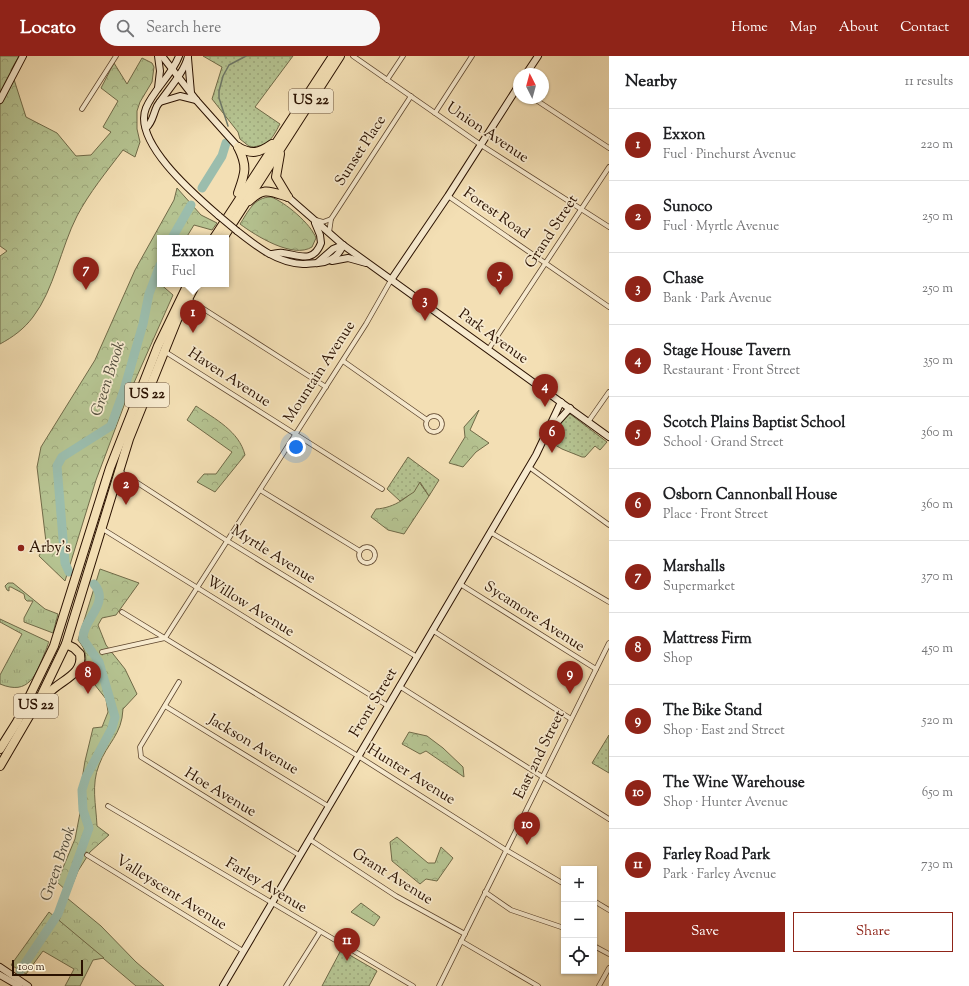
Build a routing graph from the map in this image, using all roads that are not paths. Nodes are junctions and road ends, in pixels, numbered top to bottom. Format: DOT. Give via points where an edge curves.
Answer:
graph roads {
  1 [pos="23,56"];
  2 [pos="116,56"];
  3 [pos="158,56"];
  4 [pos="162,56"];
  5 [pos="179,56"];
  6 [pos="333,56"];
  7 [pos="340,56"];
  8 [pos="353,56"];
  9 [pos="402,56"];
  10 [pos="472,56"];
  11 [pos="538,56"];
  12 [pos="188,57"];
  13 [pos="530,68"];
  14 [pos="172,69"];
  15 [pos="178,76"];
  16 [pos="387,80"];
  17 [pos="158,89"];
  18 [pos="192,94"];
  19 [pos="513,95"];
  20 [pos="411,96"];
  21 [pos="0,100"];
  22 [pos="197,100"];
  23 [pos="160,102"];
  24 [pos="542,104"];
  25 [pos="82,108"];
  26 [pos="435,113"];
  27 [pos="146,128"];
  28 [pos="279,144"];
  29 [pos="481,145"];
  30 [pos="238,147"];
  31 [pos="609,148"];
  32 [pos="609,167"];
  33 [pos="448,196"];
  34 [pos="288,197"];
  35 [pos="240,204"];
  36 [pos="581,209"];
  37 [pos="312,218"];
  38 [pos="331,219"];
  39 [pos="609,227"];
  40 [pos="329,233"];
  41 [pos="216,235"];
  42 [pos="224,235"];
  43 [pos="344,245"];
  44 [pos="270,254"];
  45 [pos="331,261"];
  46 [pos="317,263"];
  47 [pos="546,263"];
  48 [pos="371,265"];
  49 [pos="391,280"];
  50 [pos="187,287"];
  51 [pos="194,287"];
  52 [pos="188,299"];
  53 [pos="609,307"];
  54 [pos="488,350"];
  55 [pos="164,351"];
  56 [pos="343,361"];
  57 [pos="326,387"];
  58 [pos="609,392"];
  59 [pos="561,402"];
  60 [pos="570,408"];
  61 [pos="427,420"];
  62 [pos="588,422"];
  63 [pos="548,432"];
  64 [pos="295,435"];
  65 [pos="609,437"];
  66 [pos="529,467"];
  67 [pos="119,471"];
  68 [pos="382,489"];
  69 [pos="260,490"];
  70 [pos="609,525"];
  71 [pos="101,528"];
  72 [pos="490,532"];
  73 [pos="227,541"];
  74 [pos="360,551"];
  75 [pos="460,584"];
  76 [pos="197,588"];
  77 [pos="609,602"];
  78 [pos="122,612"];
  79 [pos="432,630"];
  80 [pos="164,638"];
  81 [pos="609,643"];
  82 [pos="66,644"];
  83 [pos="102,652"];
  84 [pos="416,657"];
  85 [pos="596,669"];
  86 [pos="179,682"];
  87 [pos="399,686"];
  88 [pos="36,706"];
  89 [pos="165,706"];
  90 [pos="388,706"];
  91 [pos="571,719"];
  92 [pos="0,749"];
  93 [pos="358,756"];
  94 [pos="0,766"];
  95 [pos="542,777"];
  96 [pos="108,806"];
  97 [pos="328,806"];
  98 [pos="609,819"];
  99 [pos="309,839"];
  100 [pos="506,850"];
  101 [pos="87,855"];
  102 [pos="299,855"];
  103 [pos="561,882"];
  104 [pos="485,892"];
  105 [pos="271,903"];
  106 [pos="597,904"];
  107 [pos="609,910"];
  108 [pos="561,927"];
  109 [pos="320,932"];
  110 [pos="465,934"];
  111 [pos="461,941"];
  112 [pos="597,948"];
  113 [pos="243,951"];
  114 [pos="609,954"];
  115 [pos="0,966"];
  116 [pos="609,968"];
  117 [pos="0,975"];
  118 [pos="23,984"];
  119 [pos="223,986"];
  120 [pos="286,986"];
  121 [pos="413,986"];
  122 [pos="439,986"];
  123 [pos="538,986"];
  124 [pos="599,986"];
  1 -- 21 [label="main road"];
  2 -- 25 [label="street"];
  3 -- 17 [label="main road"];
  4 -- 14 [label="main road"];
  5 -- 14 [label="main road"];
  6 -- 28 [label="highway, US 22"];
  7 -- 28 [label="highway, US 22"];
  8 -- 16 [label="street, Union Avenue"];
  9 -- 16 [label="street"];
  10 -- 26 [label="street"];
  11 -- 13 [label="main road"];
  12 -- 15 [label="main road"];
  12 -- 18 [label="main road"];
  14 -- 15 [label="main road"];
  14 -- 17 [label="main road"];
  15 -- 18 [label="main road"];
  15 -- 23 [label="main road"];
  16 -- 20 [label="street, Union Avenue"];
  17 -- 27 [label="main road" via="145,112 143,122"];
  18 -- 22 [label="main road"];
  19 -- 29 [label="main road, Mountain Avenue"];
  20 -- 26 [label="street, Union Avenue"];
  20 -- 38 [label="street, Sunset Place"];
  22 -- 23 [label="main road" via="180,96"];
  22 -- 30 [label="main road"];
  23 -- 27 [label="main road" via="152,123"];
  24 -- 31 [label="street"];
  26 -- 29 [label="street, Union Avenue"];
  27 -- 44 [label="main road, bridge" via="156,150 187,186 218,216"];
  28 -- 30 [label="highway" via="256,153"];
  28 -- 34 [label="highway" via="276,177"];
  28 -- 35 [label="highway, US 22"];
  29 -- 33 [label="main road, Mountain Avenue"];
  29 -- 36 [label="street, Union Avenue"];
  30 -- 35 [label="highway" via="245,164 238,192"];
  32 -- 36 [label="street, Grand Street"];
  33 -- 47 [label="street, Forest Road"];
  33 -- 49 [label="main road, Mountain Avenue"];
  34 -- 35 [label="highway" via="273,192 262,192"];
  34 -- 37 [label="main road, Park Avenue"];
  35 -- 41 [label="highway, US 22"];
  35 -- 42 [label="highway, US 22"];
  36 -- 39 [label="street, Union Avenue"];
  36 -- 47 [label="street, Grand Street"];
  37 -- 38 [label="street" via="323,222"];
  37 -- 40 [label="main road, Park Avenue"];
  37 -- 44 [label="main road" via="321,239 315,253 303,257 283,252"];
  38 -- 40 [label="street, Sunset Place"];
  40 -- 43 [label="main road, Park Avenue"];
  43 -- 45 [label="main road"];
  43 -- 46 [label="main road" via="333,249"];
  43 -- 48 [label="main road, Park Avenue"];
  44 -- 46 [label="main road" via="297,263"];
  45 -- 46 [label="main road"];
  45 -- 48 [label="main road" via="348,258"];
  47 -- 53 [label="street, Forest Road"];
  47 -- 54 [label="street, Grand Street"];
  48 -- 49 [label="main road, Park Avenue"];
  49 -- 54 [label="main road, Park Avenue"];
  49 -- 56 [label="street, Mountain Avenue"];
  50 -- 92 [label="highway, US 22" via="158,346 118,446 57,640 15,727"];
  51 -- 52 [label="highway, US 22"];
  52 -- 55 [label="highway, US 22"];
  52 -- 57 [label="street"];
  54 -- 59 [label="main road, Park Avenue"];
  55 -- 64 [label="street, Haven Avenue"];
  55 -- 67 [label="highway, US 22"];
  56 -- 57 [label="street, Mountain Avenue"];
  56 -- 61 [label="street"];
  57 -- 64 [label="street, Mountain Avenue"];
  58 -- 62 [label="street"];
  59 -- 60 [label="main road, Park Avenue"];
  59 -- 63 [label="main road, Front Street"];
  60 -- 62 [label="main road, Park Avenue"];
  60 -- 63 [label="main road, Front Street"];
  62 -- 65 [label="main road, Park Avenue"];
  63 -- 66 [label="main road, Front Street"];
  64 -- 68 [label="street, Haven Avenue"];
  64 -- 69 [label="street, Mountain Avenue"];
  66 -- 70 [label="street"];
  66 -- 72 [label="main road, Front Street"];
  67 -- 71 [label="highway, US 22"];
  67 -- 73 [label="street, Myrtle Avenue"];
  69 -- 73 [label="street, Mountain Avenue"];
  69 -- 74 [label="street"];
  71 -- 76 [label="street, Willow Avenue"];
  71 -- 82 [label="highway, US 22"];
  72 -- 75 [label="main road, Front Street"];
  72 -- 77 [label="street"];
  73 -- 76 [label="street, Mountain Avenue"];
  73 -- 84 [label="street, Myrtle Avenue"];
  74 -- 74 [label="street" via="359,556 363,562 369,563 373,560 375,555 371,548 366,547"];
  75 -- 79 [label="main road, Front Street"];
  75 -- 85 [label="street, Sycamore Avenue"];
  76 -- 80 [label="street, Mountain Avenue"];
  76 -- 90 [label="street, Willow Avenue"];
  78 -- 80 [label="street, Hunter Avenue"];
  79 -- 84 [label="main road, Front Street"];
  79 -- 91 [label="street"];
  80 -- 83 [label="street"];
  80 -- 93 [label="street, Hunter Avenue"];
  81 -- 85 [label="street, East 2nd Street"];
  82 -- 88 [label="highway, US 22"];
  82 -- 88 [label="highway" via="80,654 78,670"];
  84 -- 87 [label="main road, Front Street"];
  85 -- 91 [label="street, East 2nd Street"];
  86 -- 89 [label="street"];
  87 -- 90 [label="main road, Front Street"];
  87 -- 95 [label="street"];
  88 -- 94 [label="highway, US 22"];
  89 -- 97 [label="street, Jackson Avenue"];
  89 -- 102 [label="street, Hoe Avenue" via="142,744 140,751 144,760"];
  90 -- 93 [label="main road, Front Street"];
  91 -- 95 [label="street, East 2nd Street"];
  93 -- 97 [label="main road, Front Street"];
  93 -- 100 [label="street, Hunter Avenue"];
  95 -- 98 [label="street"];
  95 -- 100 [label="street, East 2nd Street"];
  96 -- 105 [label="street, Farley Avenue"];
  97 -- 99 [label="main road, Front Street"];
  99 -- 102 [label="main road, Front Street"];
  99 -- 110 [label="street, Grant Avenue" via="396,896"];
  100 -- 103 [label="street, Hunter Avenue"];
  100 -- 104 [label="street, East 2nd Street"];
  101 -- 113 [label="street, Valleyscent Avenue"];
  102 -- 105 [label="main road, Front Street"];
  104 -- 108 [label="street" via="511,910"];
  104 -- 110 [label="street, East 2nd Street"];
  105 -- 109 [label="street, Farley Avenue"];
  105 -- 113 [label="main road, Front Street"];
  106 -- 107 [label="street"];
  109 -- 120 [label="street"];
  109 -- 121 [label="street, Farley Avenue"];
  110 -- 111 [label="street, East 2nd Street"];
  111 -- 122 [label="street, East 2nd Street"];
  111 -- 123 [label="street"];
  112 -- 114 [label="street"];
  113 -- 119 [label="main road, Front Street"];
  115 -- 118 [label="main road"];
  116 -- 124 [label="street"];
  117 -- 118 [label="main road"];
}
